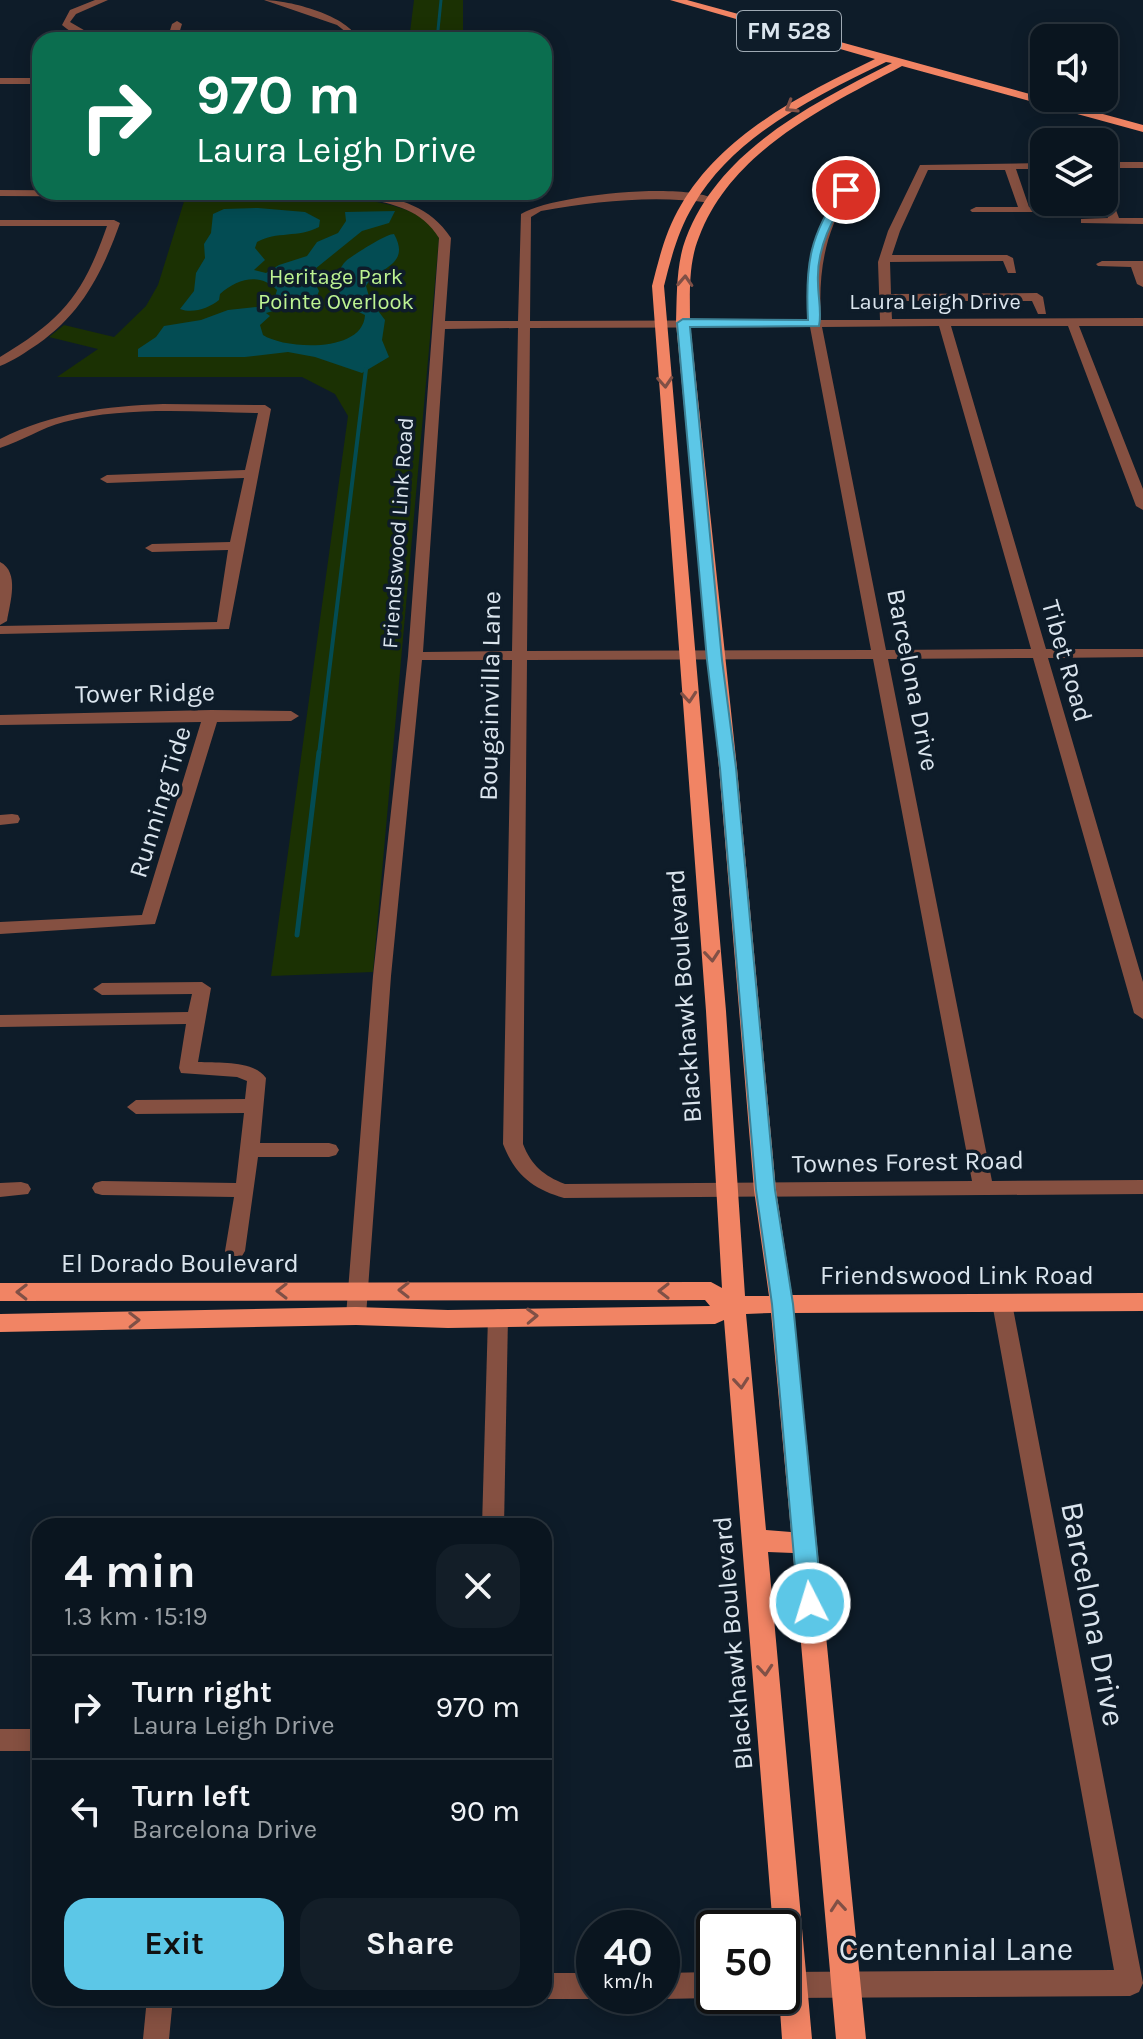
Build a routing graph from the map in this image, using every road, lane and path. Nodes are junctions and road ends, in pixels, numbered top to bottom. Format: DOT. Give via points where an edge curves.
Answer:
graph roads {
  1 [pos="103,0"];
  2 [pos="269,0"];
  3 [pos="675,0"];
  4 [pos="177,24"];
  5 [pos="79,32"];
  6 [pos="174,32"];
  7 [pos="350,32"];
  8 [pos="894,60"];
  9 [pos="0,81"];
  10 [pos="32,81"];
  11 [pos="1143,129"];
  12 [pos="1118,165"];
  13 [pos="1143,165"];
  14 [pos="1009,166"];
  15 [pos="1030,166"];
  16 [pos="846,190"];
  17 [pos="0,193"];
  18 [pos="32,193"];
  19 [pos="701,198"];
  20 [pos="387,200"];
  21 [pos="976,210"];
  22 [pos="1025,210"];
  23 [pos="1030,210"];
  24 [pos="1113,216"];
  25 [pos="1085,221"];
  26 [pos="1115,221"];
  27 [pos="1143,221"];
  28 [pos="0,223"];
  29 [pos="1003,245"];
  30 [pos="886,258"];
  31 [pos="1007,258"];
  32 [pos="1102,264"];
  33 [pos="1139,264"];
  34 [pos="1012,271"];
  35 [pos="1032,283"];
  36 [pos="1143,284"];
  37 [pos="1037,297"];
  38 [pos="885,298"];
  39 [pos="1042,311"];
  40 [pos="886,322"];
  41 [pos="944,322"];
  42 [pos="1072,322"];
  43 [pos="1143,322"];
  44 [pos="683,323"];
  45 [pos="815,323"];
  46 [pos="522,324"];
  47 [pos="660,324"];
  48 [pos="439,325"];
  49 [pos="0,362"];
  50 [pos="0,444"];
  51 [pos="670,458"];
  52 [pos="697,458"];
  53 [pos="253,474"];
  54 [pos="107,479"];
  55 [pos="1143,506"];
  56 [pos="677,537"];
  57 [pos="705,537"];
  58 [pos="236,546"];
  59 [pos="152,548"];
  60 [pos="0,566"];
  61 [pos="0,621"];
  62 [pos="0,630"];
  63 [pos="1143,653"];
  64 [pos="685,654"];
  65 [pos="714,654"];
  66 [pos="1040,654"];
  67 [pos="879,655"];
  68 [pos="415,656"];
  69 [pos="518,656"];
  70 [pos="211,715"];
  71 [pos="291,716"];
  72 [pos="0,720"];
  73 [pos="695,768"];
  74 [pos="728,768"];
  75 [pos="705,882"];
  76 [pos="739,884"];
  77 [pos="0,928"];
  78 [pos="102,989"];
  79 [pos="716,1011"];
  80 [pos="750,1012"];
  81 [pos="1143,1013"];
  82 [pos="196,1018"];
  83 [pos="0,1021"];
  84 [pos="254,1106"];
  85 [pos="136,1107"];
  86 [pos="250,1150"];
  87 [pos="329,1150"];
  88 [pos="532,1178"];
  89 [pos="983,1186"];
  90 [pos="1143,1187"];
  91 [pos="102,1188"];
  92 [pos="21,1189"];
  93 [pos="0,1190"];
  94 [pos="245,1190"];
  95 [pos="765,1190"];
  96 [pos="728,1191"];
  97 [pos="235,1251"];
  98 [pos="360,1290"];
  99 [pos="0,1292"];
  100 [pos="1143,1302"];
  101 [pos="1002,1303"];
  102 [pos="782,1304"];
  103 [pos="729,1306"];
  104 [pos="356,1316"];
  105 [pos="498,1317"];
  106 [pos="0,1323"];
  107 [pos="493,1518"];
  108 [pos="753,1540"];
  109 [pos="805,1543"];
  110 [pos="0,1740"];
  111 [pos="32,1740"];
  112 [pos="782,1910"];
  113 [pos="845,1983"];
  114 [pos="1130,1983"];
  115 [pos="800,1985"];
  116 [pos="552,1986"];
  117 [pos="576,1986"];
  118 [pos="159,2006"];
  119 [pos="793,2014"];
  120 [pos="156,2039"];
  121 [pos="797,2039"];
  122 [pos="851,2039"];
  1 -- 5 [label="street" via="67,17 67,26"];
  2 -- 7 [label="street" via="340,23"];
  3 -- 8 [label="main road, FM 528"];
  4 -- 6 [label="street"];
  8 -- 11 [label="main road, FM 528"];
  8 -- 19 [label="main road, Blackhawk Boulevard" via="757,140"];
  9 -- 10 [label="street"];
  12 -- 13 [label="street"];
  14 -- 15 [label="street"];
  14 -- 22 [label="street"];
  14 -- 30 [label="street" via="924,167"];
  16 -- 45 [label="street, Barcelona Drive" via="818,241 811,279"];
  17 -- 18 [label="street, Friendswood Link Road"];
  44 -- 19 [label="main road, Blackhawk Boulevard, one-way" via="685,269"];
  19 -- 46 [label="street, Bougainvilla Lane" via="647,194 529,211"];
  19 -- 47 [label="main road, Blackhawk Boulevard" via="675,224 663,255"];
  20 -- 48 [label="street, Friendswood Link Road" via="407,204 434,220 445,238"];
  21 -- 22 [label="street"];
  22 -- 23 [label="street"];
  24 -- 26 [label="street"];
  25 -- 26 [label="street"];
  26 -- 27 [label="street"];
  28 -- 49 [label="street" via="114,223 97,271 78,303 47,335"];
  29 -- 31 [label="street"];
  30 -- 31 [label="street"];
  30 -- 38 [label="street"];
  31 -- 34 [label="street"];
  32 -- 33 [label="street"];
  33 -- 36 [label="street"];
  35 -- 37 [label="street"];
  37 -- 38 [label="street"];
  37 -- 39 [label="street"];
  38 -- 40 [label="street"];
  40 -- 41 [label="street, Laura Leigh Drive"];
  40 -- 45 [label="street, Laura Leigh Drive"];
  41 -- 42 [label="street, Laura Leigh Drive"];
  41 -- 66 [label="street, Tibet Road"];
  42 -- 43 [label="street, Laura Leigh Drive"];
  42 -- 55 [label="street"];
  44 -- 45 [label="street, Laura Leigh Drive"];
  44 -- 47 [label="street, Laura Leigh Drive"];
  44 -- 52 [label="main road, Blackhawk Boulevard"];
  45 -- 67 [label="street, Barcelona Drive"];
  46 -- 47 [label="street, Laura Leigh Drive"];
  46 -- 48 [label="street, Laura Leigh Drive"];
  46 -- 69 [label="street, Bougainvilla Lane"];
  47 -- 51 [label="main road, Blackhawk Boulevard, one-way"];
  48 -- 68 [label="street, Friendswood Link Road"];
  50 -- 53 [label="street" via="28,429 77,415 131,409 265,409"];
  51 -- 52 [label="main road"];
  51 -- 56 [label="main road, Blackhawk Boulevard"];
  52 -- 57 [label="main road, Blackhawk Boulevard"];
  53 -- 54 [label="street"];
  53 -- 58 [label="street"];
  56 -- 57 [label="main road"];
  56 -- 64 [label="main road, Blackhawk Boulevard"];
  57 -- 65 [label="main road, Blackhawk Boulevard"];
  58 -- 59 [label="street"];
  58 -- 62 [label="street" via="224,626"];
  60 -- 61 [label="street" via="6,583"];
  63 -- 66 [label="street"];
  64 -- 65 [label="street"];
  64 -- 69 [label="street"];
  64 -- 73 [label="main road, Blackhawk Boulevard, one-way"];
  65 -- 67 [label="street"];
  65 -- 74 [label="main road, Blackhawk Boulevard"];
  66 -- 67 [label="street"];
  66 -- 81 [label="street, Tibet Road"];
  67 -- 89 [label="street, Barcelona Drive"];
  68 -- 69 [label="street"];
  68 -- 98 [label="street, Friendswood Link Road" via="382,976"];
  69 -- 88 [label="street, Bougainvilla Lane" via="513,1144"];
  70 -- 71 [label="street, Tower Ridge"];
  70 -- 72 [label="street, Tower Ridge"];
  70 -- 77 [label="street, Running Tide" via="149,920"];
  73 -- 74 [label="main road"];
  73 -- 75 [label="main road, Blackhawk Boulevard"];
  74 -- 76 [label="main road, Blackhawk Boulevard"];
  75 -- 76 [label="main road"];
  75 -- 79 [label="main road, Blackhawk Boulevard, one-way"];
  76 -- 80 [label="main road, Blackhawk Boulevard"];
  78 -- 82 [label="street" via="202,988"];
  79 -- 80 [label="main road"];
  79 -- 96 [label="main road, Blackhawk Boulevard"];
  80 -- 95 [label="main road, Blackhawk Boulevard"];
  82 -- 83 [label="street"];
  82 -- 84 [label="street" via="188,1068 239,1071 257,1078"];
  84 -- 85 [label="street"];
  84 -- 86 [label="street"];
  86 -- 87 [label="street"];
  86 -- 94 [label="street"];
  88 -- 96 [label="street, Townes Forest Road" via="564,1191"];
  89 -- 90 [label="street, Townes Forest Road"];
  89 -- 95 [label="street, Townes Forest Road"];
  91 -- 94 [label="street"];
  92 -- 93 [label="street"];
  94 -- 97 [label="street"];
  95 -- 96 [label="street, Townes Forest Road"];
  95 -- 102 [label="main road, Blackhawk Boulevard"];
  96 -- 103 [label="main road, Blackhawk Boulevard"];
  98 -- 99 [label="main road, El Dorado Boulevard, one-way"];
  103 -- 98 [label="main road, Friendswood Link Road, one-way" via="711,1291"];
  98 -- 104 [label="street, Friendswood Link Road"];
  100 -- 101 [label="main road, Friendswood Link Road"];
  101 -- 102 [label="main road, Friendswood Link Road"];
  101 -- 114 [label="street, Barcelona Drive"];
  102 -- 103 [label="main road, Friendswood Link Road"];
  102 -- 109 [label="main road, Blackhawk Boulevard"];
  105 -- 103 [label="main road, Friendswood Link Road, one-way" via="715,1315"];
  103 -- 108 [label="main road, Blackhawk Boulevard, one-way"];
  104 -- 105 [label="main road, Friendswood Link Road"];
  106 -- 104 [label="main road, El Dorado Boulevard, one-way"];
  105 -- 107 [label="street"];
  108 -- 109 [label="main road"];
  108 -- 112 [label="main road, Blackhawk Boulevard, one-way"];
  113 -- 109 [label="main road, Blackhawk Boulevard, one-way"];
  110 -- 111 [label="street"];
  113 -- 114 [label="street, Centennial Lane"];
  113 -- 115 [label="street, Centennial Lane"];
  113 -- 122 [label="main road, Blackhawk Boulevard"];
  116 -- 117 [label="street"];
  118 -- 120 [label="street"];
  119 -- 121 [label="main road, Blackhawk Boulevard"];
}
